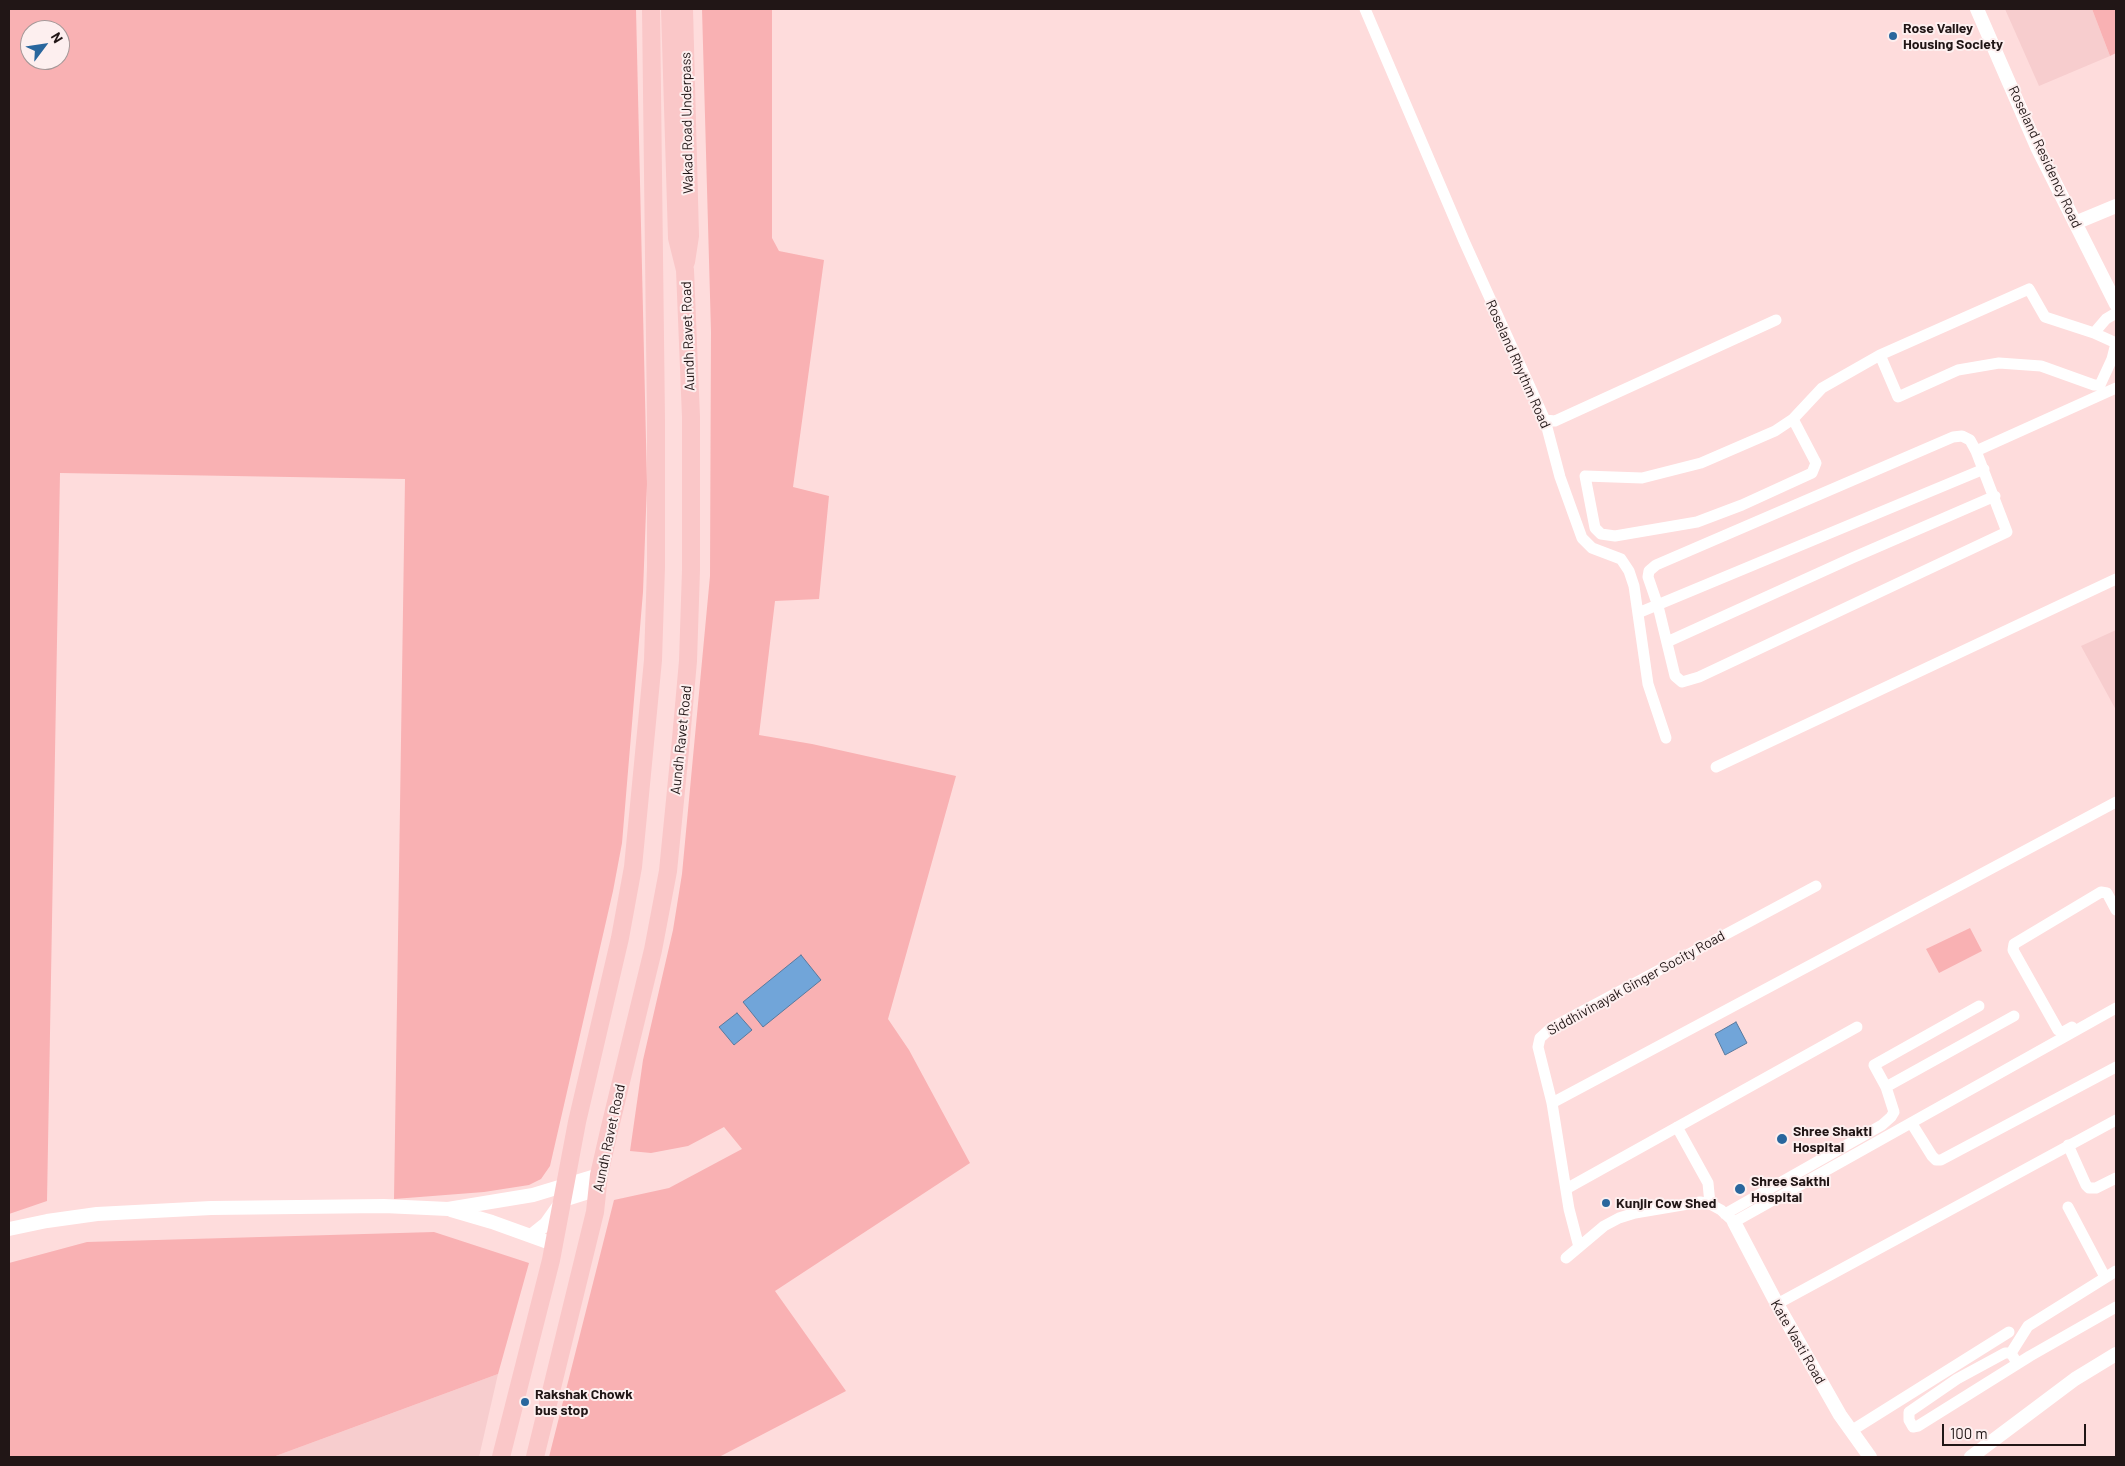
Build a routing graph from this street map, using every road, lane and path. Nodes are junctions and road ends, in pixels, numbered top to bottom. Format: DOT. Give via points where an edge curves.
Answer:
graph roads {
  1 [pos="651,9"];
  2 [pos="670,9"];
  3 [pos="684,9"];
  4 [pos="1365,9"];
  5 [pos="1978,9"];
  6 [pos="2116,206"];
  7 [pos="2075,223"];
  8 [pos="685,270"];
  9 [pos="2116,304"];
  10 [pos="2116,313"];
  11 [pos="1776,320"];
  12 [pos="2094,333"];
  13 [pos="2116,343"];
  14 [pos="1880,355"];
  15 [pos="2116,388"];
  16 [pos="1794,419"];
  17 [pos="1545,420"];
  18 [pos="1976,451"];
  19 [pos="1984,469"];
  20 [pos="1995,496"];
  21 [pos="2116,579"];
  22 [pos="1658,606"];
  23 [pos="1638,612"];
  24 [pos="1667,642"];
  25 [pos="1666,738"];
  26 [pos="1716,768"];
  27 [pos="2116,802"];
  28 [pos="1816,886"];
  29 [pos="2116,910"];
  30 [pos="2116,1000"];
  31 [pos="1979,1006"];
  32 [pos="2116,1008"];
  33 [pos="2014,1016"];
  34 [pos="1857,1027"];
  35 [pos="2116,1068"];
  36 [pos="1886,1087"];
  37 [pos="1552,1103"];
  38 [pos="2116,1120"];
  39 [pos="1912,1124"];
  40 [pos="1677,1127"];
  41 [pos="2068,1145"];
  42 [pos="2116,1178"];
  43 [pos="599,1182"];
  44 [pos="1566,1189"];
  45 [pos="565,1192"];
  46 [pos="1710,1204"];
  47 [pos="2068,1207"];
  48 [pos="448,1209"];
  49 [pos="1729,1218"];
  50 [pos="9,1229"];
  51 [pos="531,1236"];
  52 [pos="554,1244"];
  53 [pos="1579,1248"];
  54 [pos="1566,1258"];
  55 [pos="2116,1271"];
  56 [pos="2105,1277"];
  57 [pos="1777,1304"];
  58 [pos="2116,1307"];
  59 [pos="2009,1332"];
  60 [pos="2011,1353"];
  61 [pos="2116,1354"];
  62 [pos="2017,1363"];
  63 [pos="1851,1431"];
  64 [pos="501,1457"];
  65 [pos="535,1457"];
  66 [pos="1870,1457"];
  67 [pos="1971,1457"];
  1 -- 45 [label="main road" via="656,420 653,660 633,867 620,938 577,1122"];
  2 -- 8 [label="main road, Aundh Ravet Road" via="677,238"];
  3 -- 8 [label="main road, Wakad Road Underpass" via="690,236"];
  4 -- 17 [label="street, Roseland Rhythm Road"];
  5 -- 7 [label="street, Roseland Residency Road" via="2037,148"];
  6 -- 7 [label="street"];
  7 -- 9 [label="street, Roseland Residency Road"];
  8 -- 43 [label="main road, Aundh Ravet Road" via="691,417 691,570 688,661 680,750 668,871"];
  10 -- 12 [label="street"];
  11 -- 17 [label="street" via="1555,421"];
  12 -- 13 [label="street"];
  12 -- 14 [label="street" via="2045,317 2029,289"];
  13 -- 14 [label="street" via="2100,385 2041,366 1999,363 1958,370 1898,397"];
  14 -- 16 [label="street" via="1822,388"];
  15 -- 18 [label="street"];
  16 -- 16 [label="street" via="1816,463 1812,473 1697,522 1615,536 1601,534 1595,528 1585,476 1642,478 1701,463 1775,431"];
  17 -- 23 [label="street, Roseland Rhythm Road" via="1560,477 1582,538 1592,548 1621,559 1634,586"];
  18 -- 19 [label="street"];
  18 -- 22 [label="street" via="1970,440 1962,436 1953,437 1656,565 1649,571 1648,578"];
  19 -- 20 [label="street"];
  19 -- 22 [label="street"];
  20 -- 24 [label="street"];
  20 -- 24 [label="street" via="2007,532 1698,677 1682,682 1675,676"];
  21 -- 26 [label="street"];
  22 -- 23 [label="street"];
  22 -- 24 [label="street"];
  23 -- 25 [label="street, Roseland Rhythm Road" via="1648,684"];
  27 -- 37 [label="street"];
  28 -- 37 [label="street, Siddhivinayak Ginger Socity Road" via="1544,1032 1538,1047"];
  29 -- 30 [label="street" via="2107,893 2101,892 2014,944 2013,950 2062,1032"];
  31 -- 36 [label="street" via="1874,1065"];
  32 -- 39 [label="street"];
  33 -- 36 [label="street"];
  34 -- 40 [label="street"];
  35 -- 39 [label="street" via="1941,1160 1932,1156"];
  36 -- 49 [label="street" via="1894,1112 1888,1121"];
  37 -- 44 [label="street, Siddhivinayak Ginger Socity Road"];
  38 -- 41 [label="street"];
  39 -- 49 [label="street"];
  40 -- 44 [label="street"];
  40 -- 46 [label="street" via="1708,1183"];
  41 -- 42 [label="street" via="2089,1188"];
  41 -- 57 [label="street"];
  43 -- 45 [label="street"];
  43 -- 65 [label="main road, Aundh Ravet Road" via="595,1212"];
  44 -- 53 [label="street, Siddhivinayak Ginger Socity Road"];
  45 -- 48 [label="street" via="550,1191"];
  45 -- 51 [label="street" via="546,1224"];
  45 -- 52 [label="main road"];
  46 -- 49 [label="street"];
  46 -- 53 [label="street" via="1700,1202 1619,1218 1604,1226"];
  47 -- 56 [label="street"];
  48 -- 50 [label="street" via="384,1206 201,1209 97,1214"];
  48 -- 51 [label="street"];
  49 -- 57 [label="street, Kate Vasti Road"];
  51 -- 52 [label="street"];
  52 -- 64 [label="main road"];
  53 -- 54 [label="street"];
  55 -- 56 [label="street"];
  56 -- 60 [label="street" via="2028,1326"];
  57 -- 63 [label="street, Kate Vasti Road"];
  58 -- 62 [label="street"];
  59 -- 63 [label="street"];
  60 -- 62 [label="street"];
  60 -- 62 [label="street" via="2005,1353 1957,1379 1909,1412 1913,1427"];
  61 -- 67 [label="street" via="2068,1384"];
  63 -- 66 [label="street, Kate Vasti Road"];
}
